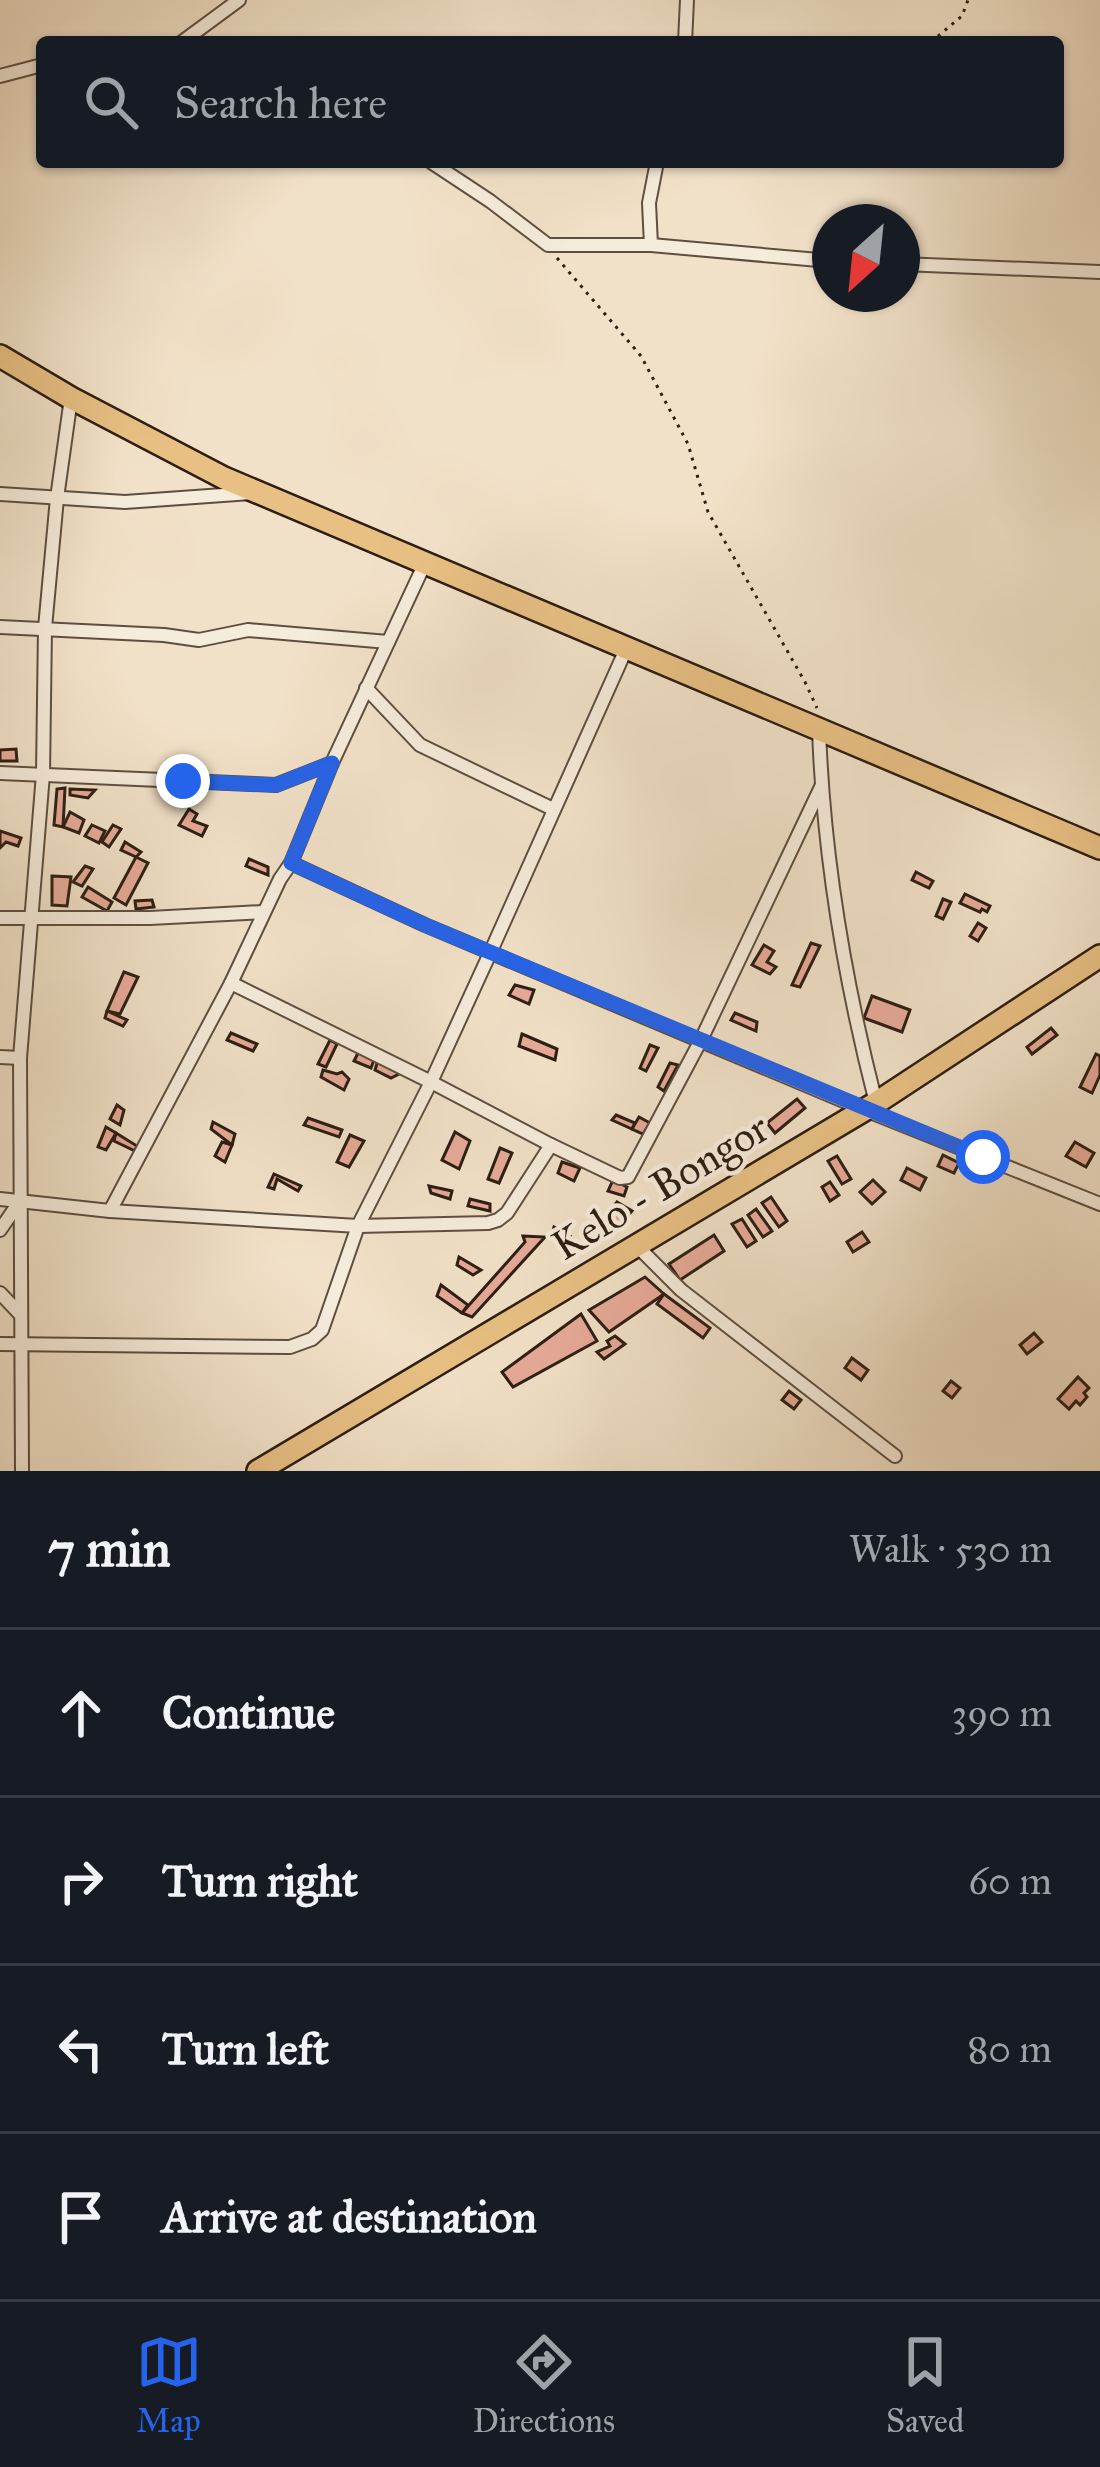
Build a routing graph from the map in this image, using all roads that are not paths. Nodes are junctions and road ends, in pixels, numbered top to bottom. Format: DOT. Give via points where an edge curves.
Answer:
graph roads {
  1 [pos="239,0"];
  2 [pos="687,0"];
  3 [pos="190,36"];
  4 [pos="685,36"];
  5 [pos="36,67"];
  6 [pos="0,76"];
  7 [pos="440,168"];
  8 [pos="657,168"];
  9 [pos="651,245"];
  10 [pos="812,259"];
  11 [pos="920,265"];
  12 [pos="1100,272"];
  13 [pos="0,356"];
  14 [pos="71,398"];
  15 [pos="259,492"];
  16 [pos="0,494"];
  17 [pos="57,498"];
  18 [pos="424,563"];
  19 [pos="0,627"];
  20 [pos="45,628"];
  21 [pos="388,642"];
  22 [pos="627,647"];
  23 [pos="366,688"];
  24 [pos="819,728"];
  25 [pos="332,763"];
  26 [pos="0,772"];
  27 [pos="43,774"];
  28 [pos="821,788"];
  29 [pos="554,808"];
  30 [pos="1089,844"];
  31 [pos="291,863"];
  32 [pos="1100,867"];
  33 [pos="263,912"];
  34 [pos="0,918"];
  35 [pos="33,919"];
  36 [pos="491,951"];
  37 [pos="1099,954"];
  38 [pos="231,983"];
  39 [pos="701,1040"];
  40 [pos="0,1057"];
  41 [pos="20,1058"];
  42 [pos="430,1082"];
  43 [pos="871,1107"];
  44 [pos="551,1145"];
  45 [pos="0,1199"];
  46 [pos="20,1200"];
  47 [pos="1100,1204"];
  48 [pos="110,1210"];
  49 [pos="358,1226"];
  50 [pos="0,1230"];
  51 [pos="637,1246"];
  52 [pos="0,1294"];
  53 [pos="21,1315"];
  54 [pos="0,1344"];
  55 [pos="21,1345"];
  56 [pos="895,1456"];
  57 [pos="22,1471"];
  58 [pos="258,1471"];
  1 -- 3 [label="street"];
  2 -- 4 [label="street"];
  5 -- 6 [label="street"];
  7 -- 9 [label="street" via="548,244"];
  8 -- 9 [label="street"];
  9 -- 10 [label="street"];
  11 -- 12 [label="street"];
  13 -- 14 [label="highway"];
  14 -- 15 [label="highway"];
  14 -- 17 [label="street"];
  15 -- 17 [label="street" via="125,502"];
  15 -- 18 [label="highway"];
  16 -- 17 [label="street"];
  17 -- 20 [label="street"];
  18 -- 21 [label="street"];
  18 -- 22 [label="highway"];
  19 -- 20 [label="street"];
  20 -- 21 [label="street" via="190,640 248,630"];
  20 -- 27 [label="street"];
  21 -- 23 [label="street"];
  22 -- 24 [label="highway"];
  22 -- 29 [label="street"];
  23 -- 25 [label="street"];
  23 -- 29 [label="street" via="420,745"];
  24 -- 28 [label="street"];
  24 -- 30 [label="highway"];
  25 -- 27 [label="street" via="276,785"];
  25 -- 31 [label="street"];
  26 -- 27 [label="street"];
  27 -- 35 [label="street"];
  28 -- 39 [label="street"];
  28 -- 43 [label="street"];
  29 -- 36 [label="street"];
  30 -- 32 [label="highway"];
  31 -- 33 [label="street"];
  31 -- 36 [label="street"];
  33 -- 35 [label="street"];
  33 -- 38 [label="street"];
  34 -- 35 [label="street"];
  35 -- 41 [label="street"];
  36 -- 39 [label="street"];
  36 -- 42 [label="street"];
  37 -- 43 [label="highway, Kelo - Bongor"];
  38 -- 42 [label="street"];
  38 -- 48 [label="street"];
  39 -- 43 [label="street"];
  39 -- 44 [label="street" via="628,1177"];
  40 -- 41 [label="street"];
  41 -- 46 [label="street"];
  42 -- 44 [label="street"];
  42 -- 49 [label="street"];
  43 -- 47 [label="street"];
  43 -- 51 [label="highway, Kelo - Bongor"];
  44 -- 49 [label="street" via="498,1220"];
  45 -- 46 [label="street"];
  46 -- 48 [label="street"];
  46 -- 50 [label="street"];
  46 -- 53 [label="street"];
  48 -- 49 [label="street"];
  49 -- 55 [label="street" via="322,1330 290,1347"];
  51 -- 56 [label="street" via="681,1290"];
  51 -- 58 [label="highway, Kelo - Bongor"];
  52 -- 53 [label="street"];
  53 -- 55 [label="street"];
  54 -- 55 [label="street"];
  55 -- 57 [label="street"];
}
